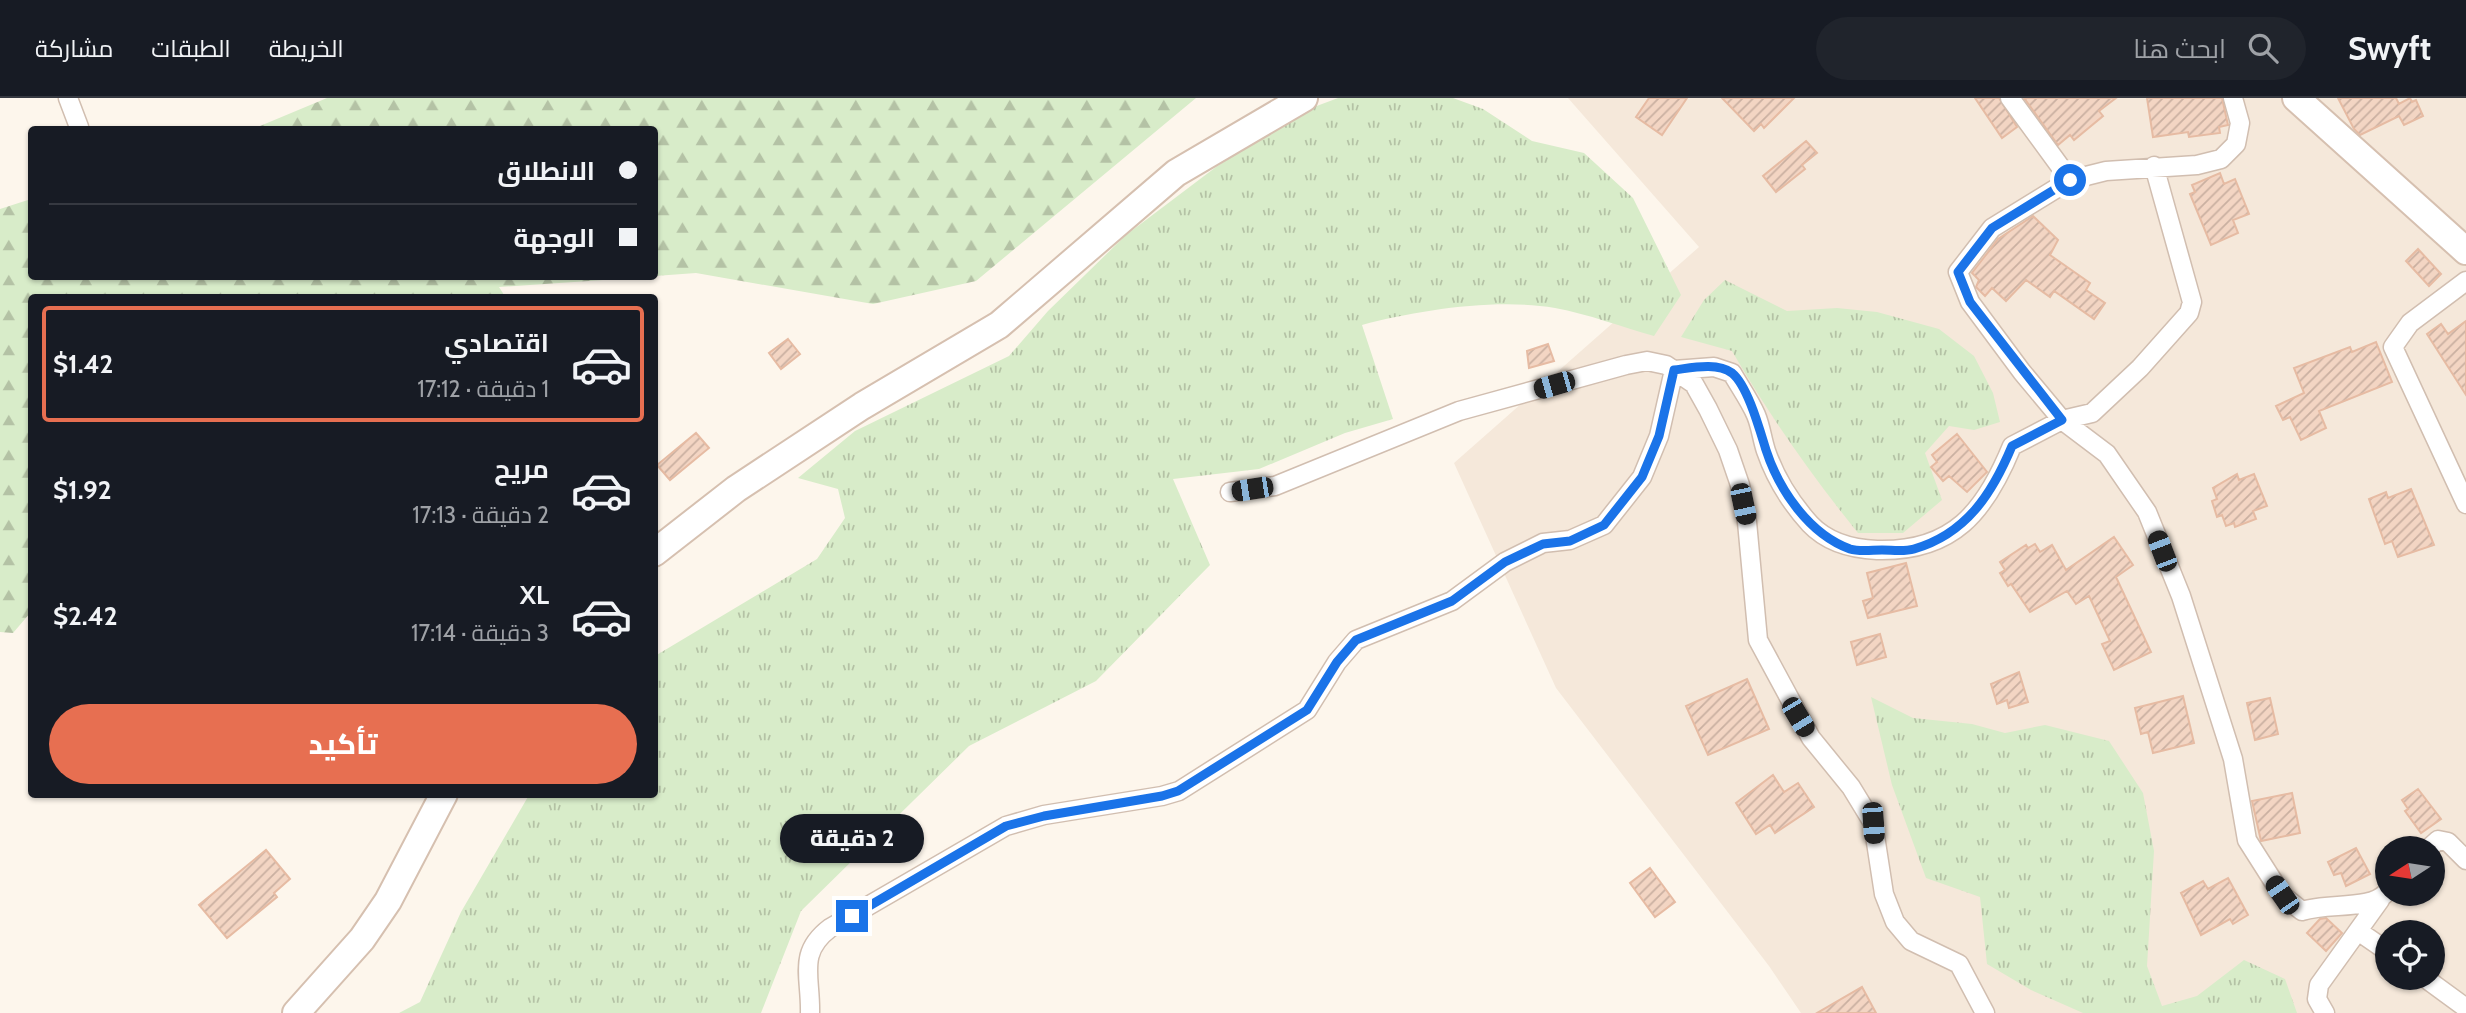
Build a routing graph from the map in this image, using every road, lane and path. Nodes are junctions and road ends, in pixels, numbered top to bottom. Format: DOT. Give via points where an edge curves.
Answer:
graph roads {
  1 [pos="68,98"];
  2 [pos="1304,98"];
  3 [pos="2010,98"];
  4 [pos="2233,98"];
  5 [pos="2296,98"];
  6 [pos="79,126"];
  7 [pos="2154,166"];
  8 [pos="2070,180"];
  9 [pos="2466,251"];
  10 [pos="2466,281"];
  11 [pos="1674,370"];
  12 [pos="2062,420"];
  13 [pos="1230,492"];
  14 [pos="2466,504"];
  15 [pos="658,550"];
  16 [pos="442,798"];
  17 [pos="2445,841"];
  18 [pos="2466,860"];
  19 [pos="2375,899"];
  20 [pos="2377,906"];
  21 [pos="2358,931"];
  22 [pos="2375,943"];
  23 [pos="2441,990"];
  24 [pos="2466,1008"];
  25 [pos="296,1013"];
  26 [pos="810,1013"];
  27 [pos="1985,1013"];
  28 [pos="2325,1013"];
  1 -- 6 [label="street"];
  2 -- 15 [label="main road" via="1176,173 999,325 862,406 759,474"];
  3 -- 8 [label="street"];
  4 -- 7 [label="street" via="2240,123 2236,144 2221,159"];
  5 -- 9 [label="main road"];
  7 -- 8 [label="street"];
  7 -- 12 [label="street" via="2192,302 2189,313 2092,413"];
  8 -- 12 [label="street" via="1992,228 1958,272 1970,302"];
  10 -- 14 [label="street" via="2410,323 2393,347"];
  11 -- 12 [label="street" via="1714,367 1732,373 1756,414 1767,454 1787,495 1812,526 1851,549 1909,550 1953,533 1997,482 2012,446"];
  11 -- 13 [label="street" via="1647,361 1459,411 1275,486"];
  11 -- 26 [label="street" via="1659,436 1642,477 1604,525 1570,541 1543,544 1505,562 1452,601 1356,640 1307,710 1178,791 1006,826 830,929 808,951"];
  11 -- 27 [label="street" via="1694,384 1728,450 1740,485 1758,640 1811,738 1873,823 1884,894 1895,922 1911,941 1959,964"];
  12 -- 19 [label="street" via="2107,454 2147,512 2180,596 2233,759 2247,840 2270,877 2282,895 2302,911"];
  16 -- 25 [label="main road" via="388,901 362,939"];
  17 -- 18 [label="street"];
  20 -- 21 [label="street"];
  21 -- 22 [label="street"];
  21 -- 28 [label="street" via="2319,985 2317,999"];
  23 -- 24 [label="street"];
}
